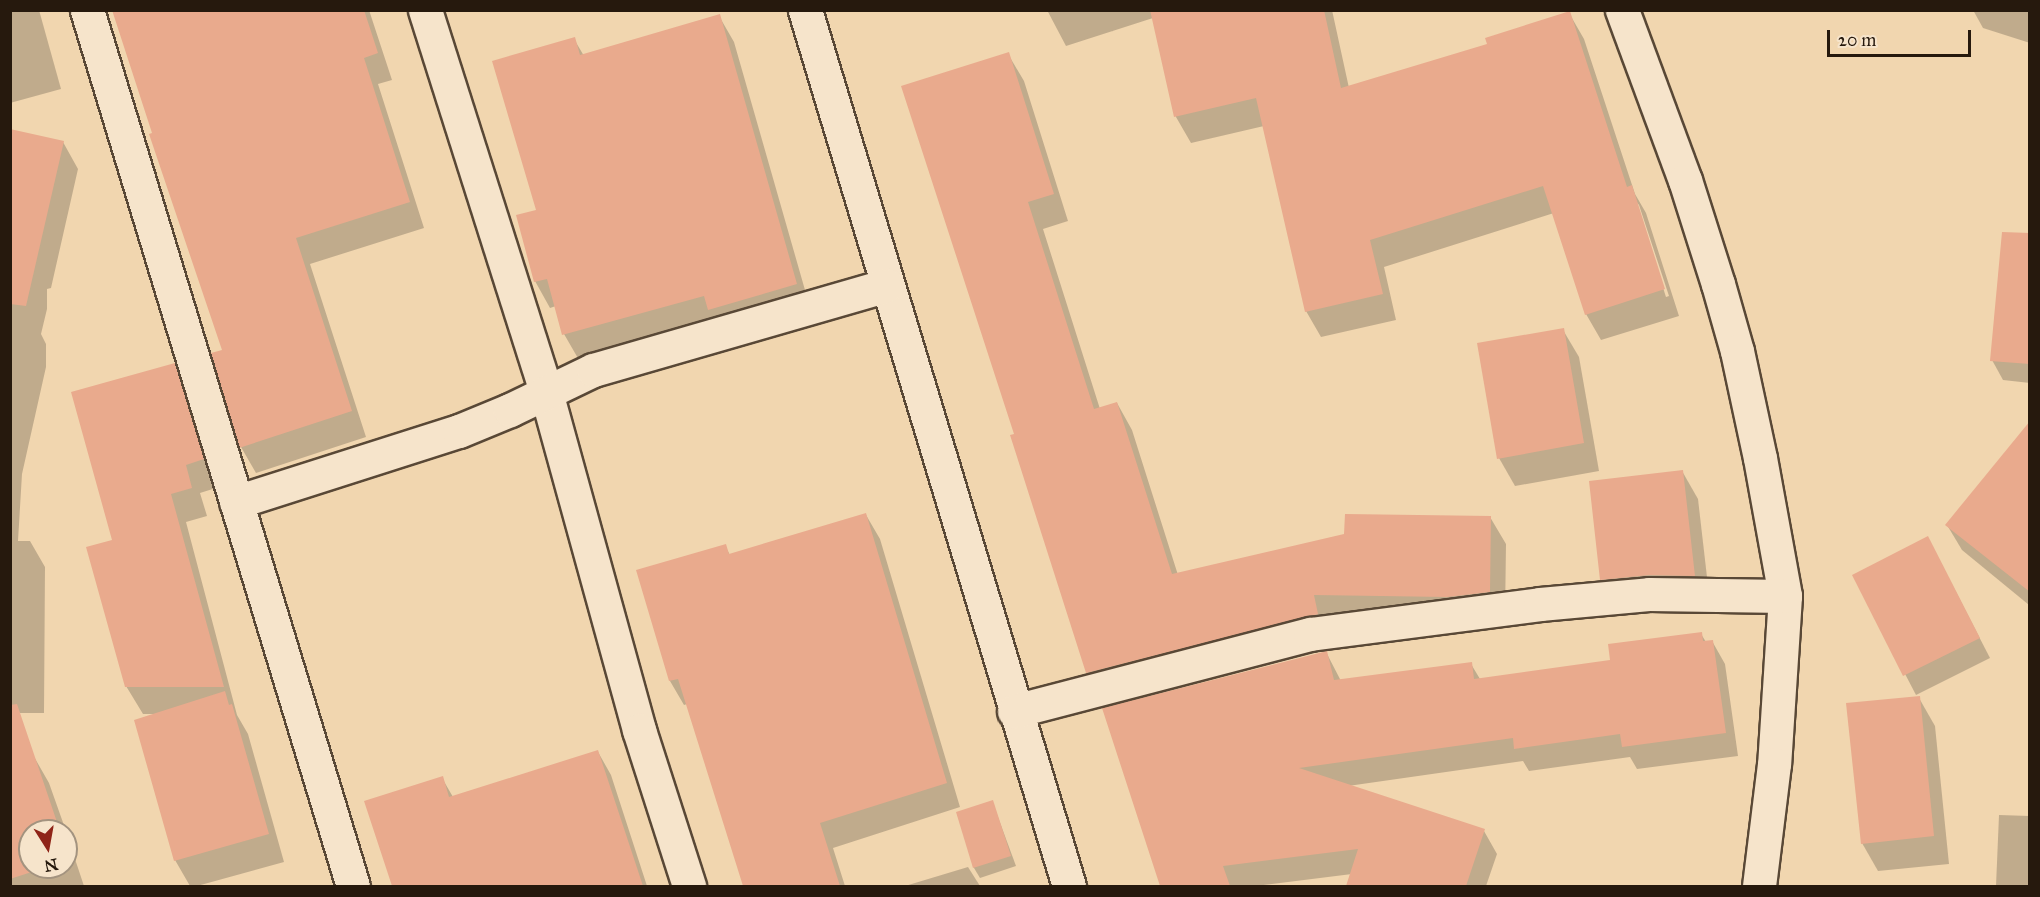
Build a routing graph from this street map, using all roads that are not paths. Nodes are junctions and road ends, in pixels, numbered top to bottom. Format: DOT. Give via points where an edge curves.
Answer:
graph roads {
  1 [pos="87,10"];
  2 [pos="425,10"];
  3 [pos="805,10"];
  4 [pos="1622,10"];
  5 [pos="887,285"];
  6 [pos="546,392"];
  7 [pos="236,502"];
  8 [pos="1785,596"];
  9 [pos="1014,711"];
  10 [pos="353,886"];
  11 [pos="689,886"];
  12 [pos="1069,886"];
  13 [pos="1759,886"];
  1 -- 7 [label="street"];
  2 -- 6 [label="street"];
  3 -- 5 [label="street"];
  4 -- 8 [label="street" via="1719,284 1758,447"];
  5 -- 6 [label="street" via="604,366"];
  5 -- 9 [label="street"];
  6 -- 7 [label="street" via="459,431"];
  6 -- 11 [label="street" via="639,730"];
  7 -- 10 [label="street"];
  8 -- 9 [label="street" via="1649,594 1540,603 1310,634"];
  8 -- 13 [label="street" via="1774,764"];
  9 -- 12 [label="street"];
}
